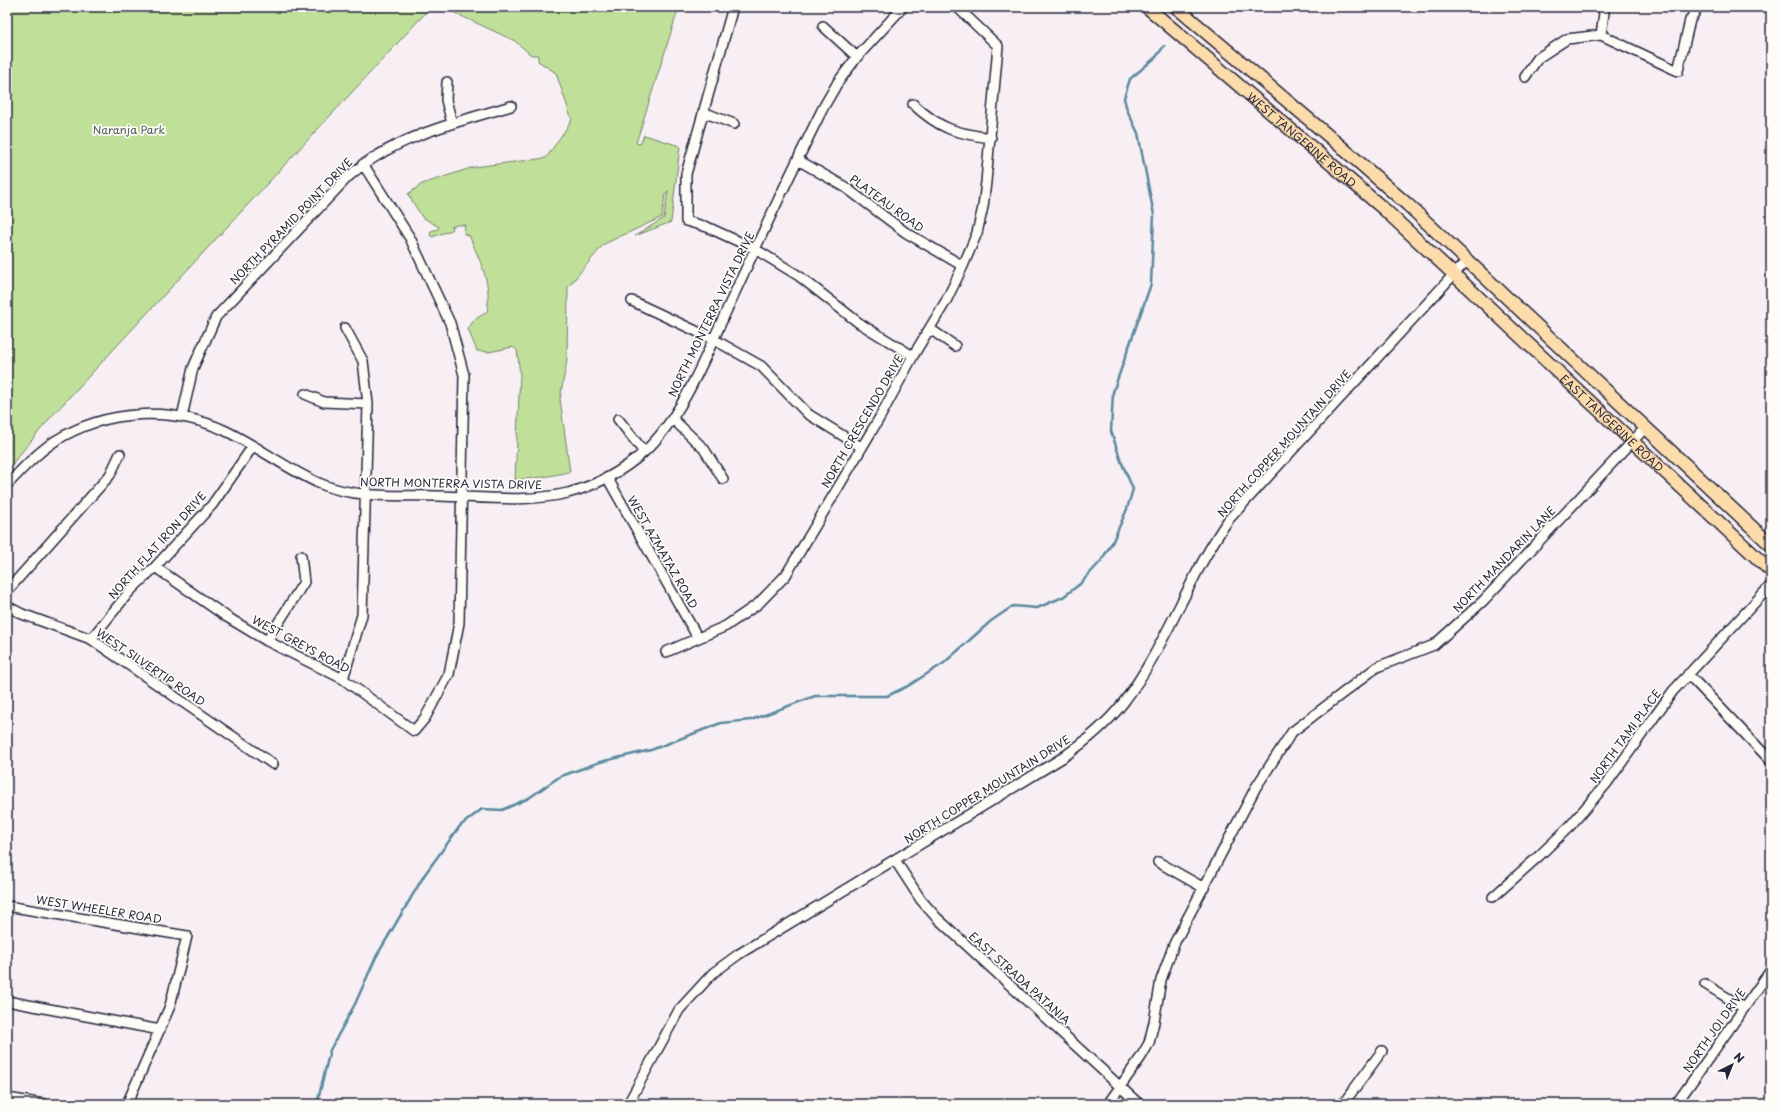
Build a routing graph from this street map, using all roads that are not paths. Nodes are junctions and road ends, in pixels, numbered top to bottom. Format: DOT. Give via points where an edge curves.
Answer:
graph roads {
  1 [pos="733,7"];
  2 [pos="903,7"];
  3 [pos="957,7"];
  4 [pos="1147,7"];
  5 [pos="1176,7"];
  6 [pos="1602,7"];
  7 [pos="1698,7"];
  8 [pos="823,26"];
  9 [pos="1601,35"];
  10 [pos="857,57"];
  11 [pos="1525,77"];
  12 [pos="447,82"];
  13 [pos="913,104"];
  14 [pos="511,106"];
  15 [pos="703,112"];
  16 [pos="452,124"];
  17 [pos="734,124"];
  18 [pos="990,138"];
  19 [pos="798,160"];
  20 [pos="363,164"];
  21 [pos="755,249"];
  22 [pos="1467,260"];
  23 [pos="963,266"];
  24 [pos="1455,274"];
  25 [pos="632,301"];
  26 [pos="345,328"];
  27 [pos="930,329"];
  28 [pos="713,339"];
  29 [pos="955,346"];
  30 [pos="913,356"];
  31 [pos="304,394"];
  32 [pos="368,404"];
  33 [pos="182,416"];
  34 [pos="618,419"];
  35 [pos="673,419"];
  36 [pos="1646,427"];
  37 [pos="1633,441"];
  38 [pos="253,446"];
  39 [pos="861,447"];
  40 [pos="644,452"];
  41 [pos="120,454"];
  42 [pos="608,478"];
  43 [pos="723,479"];
  44 [pos="7,485"];
  45 [pos="366,494"];
  46 [pos="461,497"];
  47 [pos="1771,545"];
  48 [pos="301,556"];
  49 [pos="155,567"];
  50 [pos="1771,571"];
  51 [pos="1771,585"];
  52 [pos="7,592"];
  53 [pos="7,606"];
  54 [pos="698,638"];
  55 [pos="91,639"];
  56 [pos="267,641"];
  57 [pos="666,652"];
  58 [pos="1688,674"];
  59 [pos="343,679"];
  60 [pos="1771,761"];
  61 [pos="274,764"];
  62 [pos="895,860"];
  63 [pos="1158,862"];
  64 [pos="1204,888"];
  65 [pos="1493,897"];
  66 [pos="7,906"];
  67 [pos="1771,970"];
  68 [pos="1705,984"];
  69 [pos="7,1001"];
  70 [pos="1744,1008"];
  71 [pos="160,1030"];
  72 [pos="1382,1051"];
  73 [pos="1120,1086"];
  74 [pos="7,1098"];
  75 [pos="44,1104"];
  76 [pos="127,1104"];
  77 [pos="628,1104"];
  78 [pos="1108,1104"];
  79 [pos="1139,1104"];
  80 [pos="1343,1104"];
  81 [pos="1676,1104"];
  1 -- 15 [label="street"];
  2 -- 10 [label="street, NORTH MONTERRA VISTA DRIVE"];
  3 -- 18 [label="street, NORTH CRESCENDO DRIVE" via="998,46"];
  4 -- 24 [label="main road, WEST TANGERINE ROAD" via="1338,168"];
  5 -- 22 [label="main road, WEST TANGERINE ROAD" via="1365,168"];
  6 -- 9 [label="street" via="1604,13"];
  7 -- 9 [label="street" via="1690,20 1678,71"];
  8 -- 10 [label="street"];
  9 -- 11 [label="street" via="1567,38 1538,58"];
  10 -- 19 [label="street, NORTH MONTERRA VISTA DRIVE" via="823,108"];
  12 -- 16 [label="street" via="446,100"];
  13 -- 18 [label="street" via="942,127 961,134"];
  14 -- 16 [label="street, NORTH PYRAMID POINT DRIVE"];
  15 -- 17 [label="street"];
  15 -- 21 [label="street" via="686,174 686,221 707,227"];
  16 -- 20 [label="street, NORTH PYRAMID POINT DRIVE" via="391,147"];
  18 -- 23 [label="street, NORTH CRESCENDO DRIVE" via="983,207 977,233"];
  19 -- 21 [label="street, NORTH MONTERRA VISTA DRIVE"];
  19 -- 23 [label="street, PLATEAU ROAD" via="845,187 905,232"];
  20 -- 33 [label="street, NORTH PYRAMID POINT DRIVE" via="216,316 193,368"];
  20 -- 46 [label="street" via="410,238 450,323 464,375"];
  21 -- 28 [label="street, NORTH MONTERRA VISTA DRIVE"];
  21 -- 30 [label="street" via="799,276 859,323"];
  22 -- 24 [label="street, NORTH COPPER MOUNTAIN DRIVE"];
  22 -- 36 [label="main road, EAST TANGERINE ROAD"];
  23 -- 27 [label="street, NORTH CRESCENDO DRIVE"];
  24 -- 37 [label="main road, EAST TANGERINE ROAD"];
  24 -- 62 [label="street, NORTH COPPER MOUNTAIN DRIVE" via="1229,519 1208,552 1142,675 1122,705 1103,725 1062,758"];
  25 -- 28 [label="street"];
  26 -- 32 [label="street" via="363,360"];
  27 -- 29 [label="street"];
  27 -- 30 [label="street, NORTH CRESCENDO DRIVE"];
  28 -- 35 [label="street, NORTH MONTERRA VISTA DRIVE"];
  28 -- 39 [label="street" via="761,366 808,414"];
  30 -- 39 [label="street, NORTH CRESCENDO DRIVE"];
  31 -- 32 [label="street" via="324,402"];
  32 -- 45 [label="street"];
  33 -- 38 [label="street, NORTH MONTERRA VISTA DRIVE" via="226,431"];
  33 -- 44 [label="street, NORTH MONTERRA VISTA DRIVE" via="161,414 116,417 77,429 39,453"];
  34 -- 40 [label="street"];
  35 -- 40 [label="street, NORTH MONTERRA VISTA DRIVE"];
  35 -- 43 [label="street" via="704,450"];
  36 -- 37 [label="street, NORTH MANDARIN LANE"];
  36 -- 47 [label="main road, EAST TANGERINE ROAD"];
  37 -- 50 [label="main road, EAST TANGERINE ROAD"];
  37 -- 64 [label="street, NORTH MANDARIN LANE" via="1463,620 1434,644 1377,667 1292,732 1256,787"];
  38 -- 45 [label="street, NORTH MONTERRA VISTA DRIVE" via="320,484 336,490"];
  38 -- 49 [label="street, NORTH FLAT IRON DRIVE" via="212,505"];
  39 -- 54 [label="street, NORTH CRESCENDO DRIVE" via="786,575 758,604 726,626"];
  40 -- 42 [label="street, NORTH MONTERRA VISTA DRIVE"];
  41 -- 52 [label="street" via="110,475"];
  42 -- 46 [label="street, NORTH MONTERRA VISTA DRIVE" via="548,497"];
  42 -- 54 [label="street, WEST AZMATAZ ROAD"];
  45 -- 46 [label="street, NORTH MONTERRA VISTA DRIVE"];
  45 -- 59 [label="street" via="362,615"];
  46 -- 59 [label="street, WEST GREYS ROAD" via="459,623 449,674 425,718 414,731"];
  48 -- 56 [label="street" via="304,582"];
  49 -- 55 [label="street, NORTH FLAT IRON DRIVE" via="130,591"];
  49 -- 56 [label="street, WEST GREYS ROAD" via="227,617"];
  51 -- 58 [label="street, NORTH TAMI PLACE"];
  53 -- 55 [label="street, WEST SILVERTIP ROAD"];
  54 -- 57 [label="street, NORTH CRESCENDO DRIVE"];
  55 -- 61 [label="street, WEST SILVERTIP ROAD"];
  56 -- 59 [label="street, WEST GREYS ROAD"];
  58 -- 60 [label="street"];
  58 -- 65 [label="street, NORTH TAMI PLACE" via="1662,704 1593,800 1539,856"];
  62 -- 73 [label="street, EAST STRADA PATANIA" via="921,900 936,917"];
  62 -- 77 [label="street, NORTH COPPER MOUNTAIN DRIVE" via="739,954 713,974 679,1010"];
  63 -- 64 [label="street"];
  64 -- 73 [label="street, NORTH MANDARIN LANE" via="1165,966 1148,1043"];
  66 -- 71 [label="street, WEST WHEELER ROAD" via="187,936 170,1006"];
  67 -- 70 [label="street, NORTH JOI DRIVE"];
  68 -- 70 [label="street"];
  69 -- 71 [label="street"];
  70 -- 81 [label="street, NORTH JOI DRIVE"];
  71 -- 76 [label="street"];
  72 -- 80 [label="street"];
  73 -- 78 [label="street, NORTH MANDARIN LANE"];
  73 -- 79 [label="street, EAST STRADA PATANIA"];
  74 -- 75 [label="street"];
}
